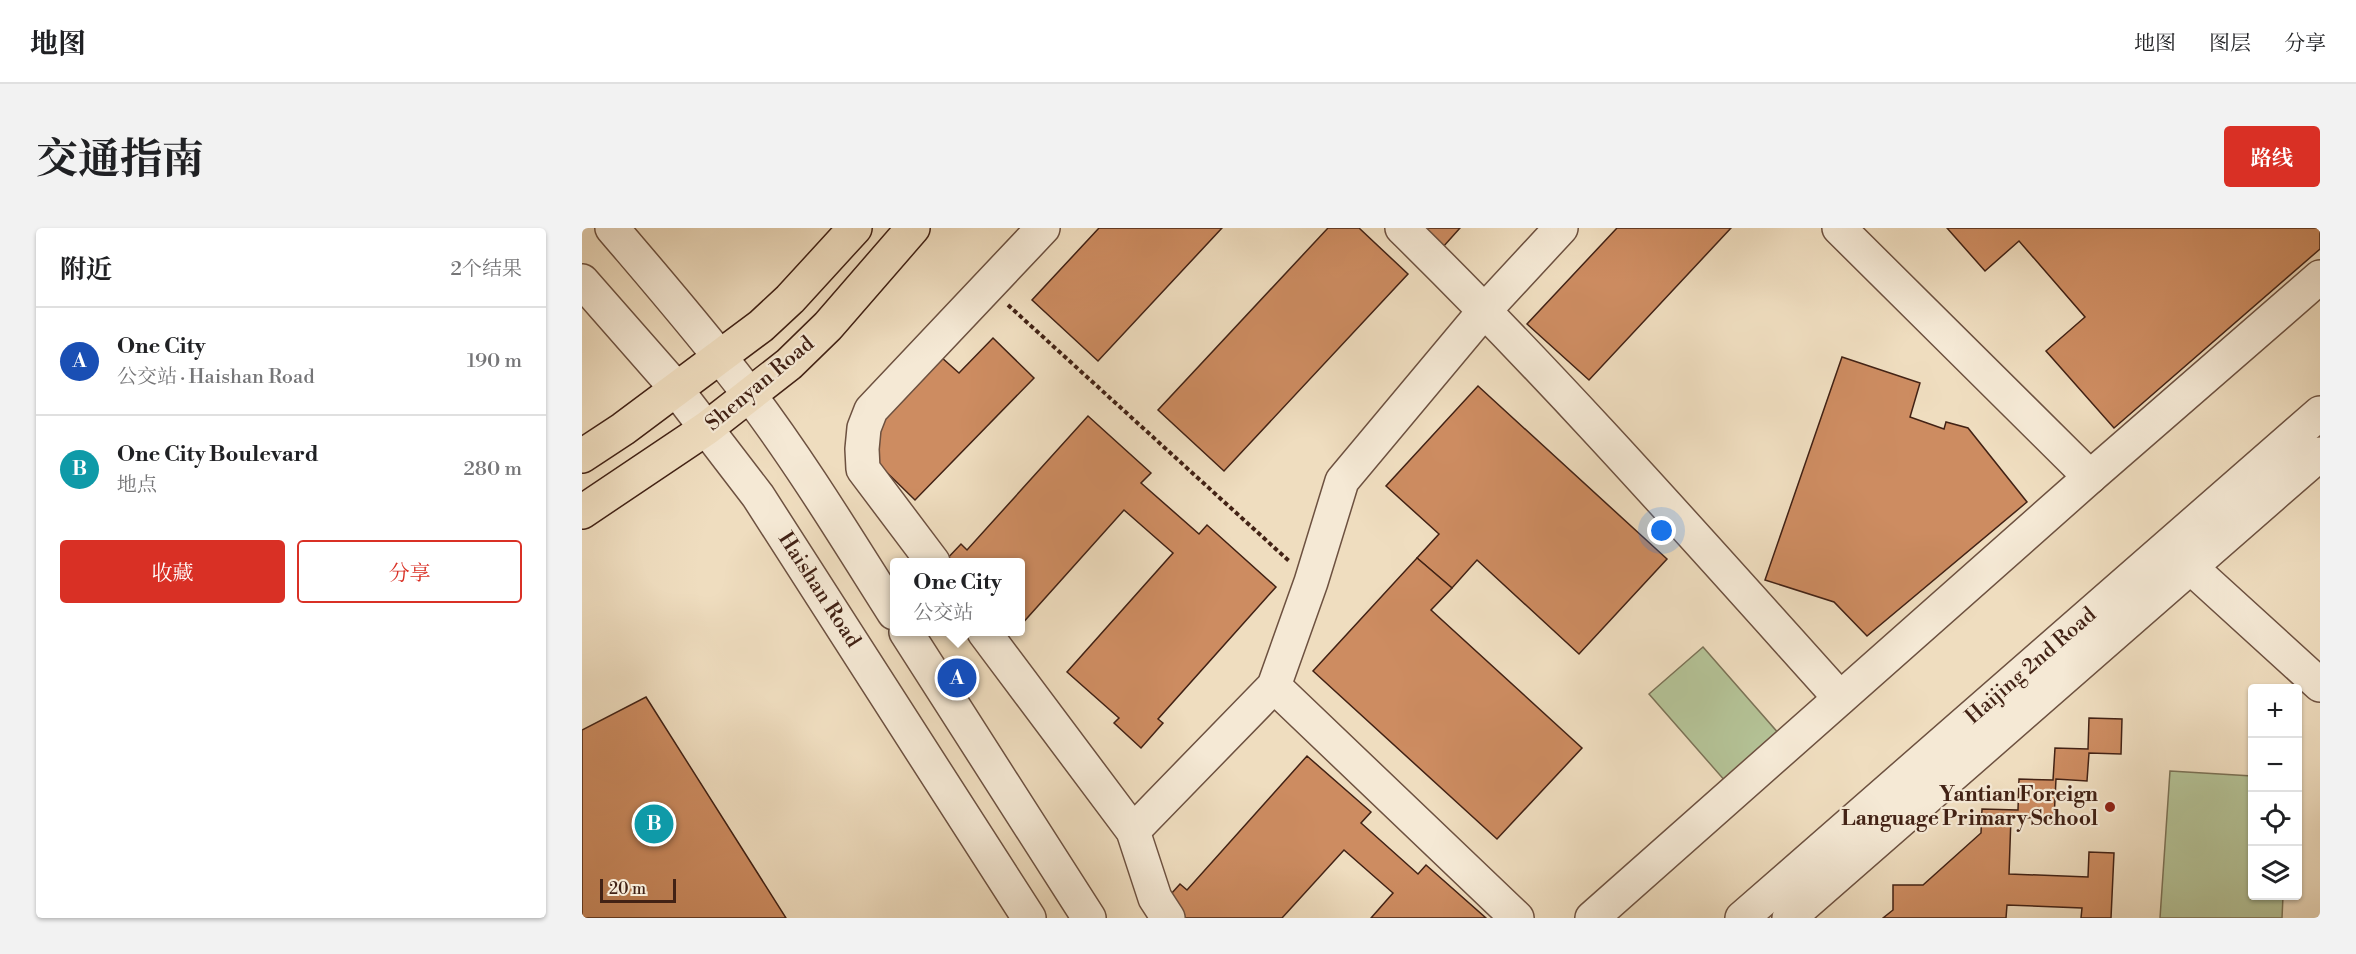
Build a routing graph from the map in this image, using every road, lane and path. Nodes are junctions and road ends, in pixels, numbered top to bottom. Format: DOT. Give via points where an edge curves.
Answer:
graph roads {
  1 [pos="612,228"];
  2 [pos="855,228"];
  3 [pos="913,228"];
  4 [pos="1043,228"];
  5 [pos="1402,228"];
  6 [pos="1561,228"];
  7 [pos="1848,231"];
  8 [pos="2320,278"];
  9 [pos="582,281"];
  10 [pos="988,286"];
  11 [pos="1485,310"];
  12 [pos="720,357"];
  13 [pos="676,389"];
  14 [pos="749,395"];
  15 [pos="2320,413"];
  16 [pos="707,428"];
  17 [pos="2320,454"];
  18 [pos="582,456"];
  19 [pos="2090,477"];
  20 [pos="582,512"];
  21 [pos="2180,556"];
  22 [pos="930,558"];
  23 [pos="1311,582"];
  24 [pos="890,607"];
  25 [pos="909,636"];
  26 [pos="987,636"];
  27 [pos="2320,685"];
  28 [pos="1274,686"];
  29 [pos="1840,698"];
  30 [pos="1133,831"];
  31 [pos="1029,918"];
  32 [pos="1089,918"];
  33 [pos="1168,918"];
  34 [pos="1517,918"];
  35 [pos="1592,918"];
  36 [pos="1742,918"];
  37 [pos="1789,918"];
  1 -- 12 [label="street"];
  2 -- 12 [label="main road, Shenyan Road" via="783,306"];
  3 -- 14 [label="main road, Shenyan Road" via="828,326"];
  4 -- 10 [label="street"];
  5 -- 11 [label="street"];
  6 -- 11 [label="street"];
  7 -- 19 [label="street"];
  8 -- 19 [label="street"];
  9 -- 13 [label="street, Haishan Road"];
  10 -- 22 [label="street" via="871,410 864,428 863,469"];
  10 -- 23 [label="path"];
  11 -- 23 [label="street" via="1342,481"];
  11 -- 29 [label="street"];
  12 -- 13 [label="main road, Shenyan Road"];
  12 -- 14 [label="street"];
  13 -- 16 [label="street, Haishan Road"];
  13 -- 18 [label="main road, Shenyan Road"];
  14 -- 16 [label="main road, Shenyan Road"];
  14 -- 24 [label="street"];
  15 -- 21 [label="street, Haijing 2nd Road"];
  16 -- 20 [label="main road, Shenyan Road"];
  16 -- 31 [label="street, Haishan Road" via="770,514"];
  17 -- 21 [label="street, Haijing 2nd Road"];
  19 -- 29 [label="street"];
  21 -- 27 [label="street"];
  21 -- 36 [label="street, Haijing 2nd Road"];
  21 -- 37 [label="street, Haijing 2nd Road"];
  23 -- 28 [label="street"];
  25 -- 32 [label="street"];
  26 -- 30 [label="street"];
  28 -- 30 [label="street"];
  28 -- 34 [label="street"];
  29 -- 35 [label="street"];
  30 -- 33 [label="street" via="1155,898"];
}
